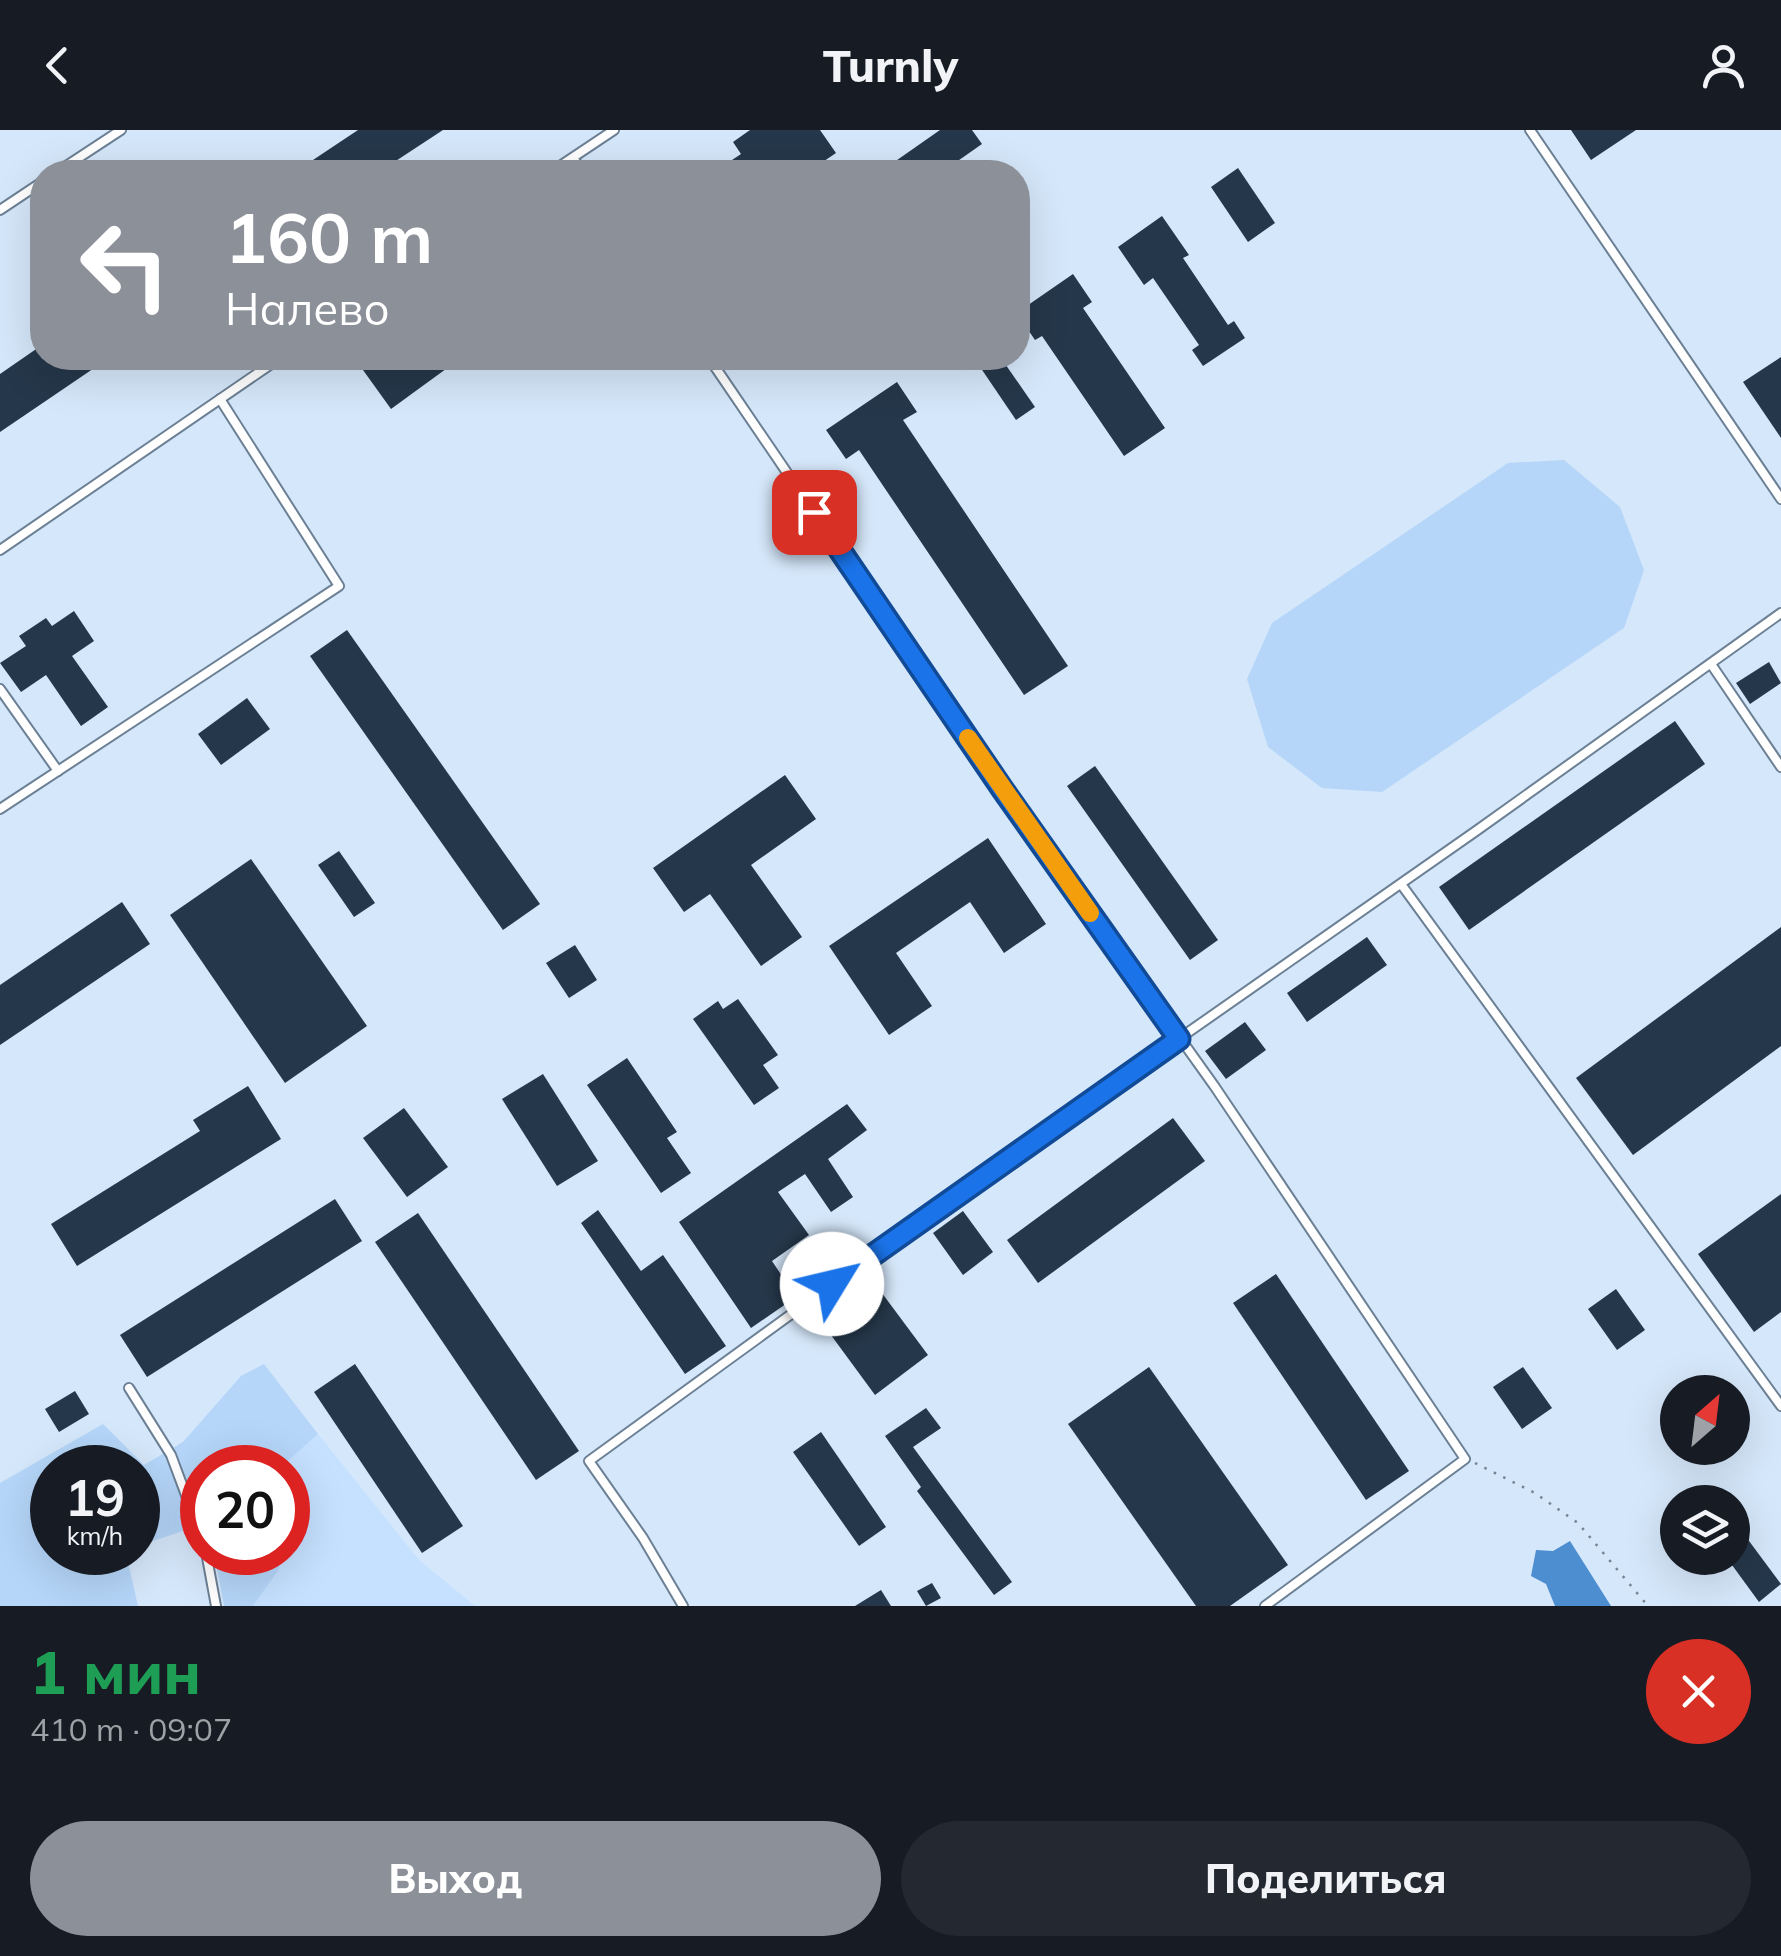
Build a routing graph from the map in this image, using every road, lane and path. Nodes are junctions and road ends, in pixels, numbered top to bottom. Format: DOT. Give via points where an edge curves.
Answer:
graph roads {
  1 [pos="121,130"];
  2 [pos="614,130"];
  3 [pos="1530,130"];
  4 [pos="573,158"];
  5 [pos="75,160"];
  6 [pos="570,160"];
  7 [pos="30,190"];
  8 [pos="0,210"];
  9 [pos="262,370"];
  10 [pos="717,370"];
  11 [pos="220,399"];
  12 [pos="1781,499"];
  13 [pos="0,550"];
  14 [pos="1781,613"];
  15 [pos="1711,664"];
  16 [pos="0,689"];
  17 [pos="1781,767"];
  18 [pos="58,771"];
  19 [pos="0,809"];
  20 [pos="1402,884"];
  21 [pos="1179,1039"];
  22 [pos="130,1388"];
  23 [pos="1781,1406"];
  24 [pos="1466,1459"];
  25 [pos="180,1480"];
  26 [pos="210,1575"];
  27 [pos="216,1606"];
  28 [pos="683,1606"];
  29 [pos="1265,1606"];
  30 [pos="1648,1606"];
  1 -- 5 [label="lane"];
  2 -- 4 [label="lane"];
  3 -- 12 [label="lane"];
  4 -- 6 [label="lane"];
  7 -- 8 [label="lane"];
  9 -- 11 [label="lane"];
  10 -- 21 [label="lane"];
  11 -- 13 [label="lane"];
  11 -- 18 [label="lane" via="339,586"];
  14 -- 15 [label="lane"];
  15 -- 17 [label="lane"];
  15 -- 20 [label="lane"];
  16 -- 18 [label="lane"];
  18 -- 19 [label="lane"];
  20 -- 21 [label="lane"];
  20 -- 23 [label="lane"];
  21 -- 24 [label="lane"];
  21 -- 28 [label="lane" via="589,1461"];
  22 -- 25 [label="lane"];
  24 -- 29 [label="lane"];
  24 -- 30 [label="path" via="1535,1492 1578,1523"];
  26 -- 27 [label="lane"];
}
